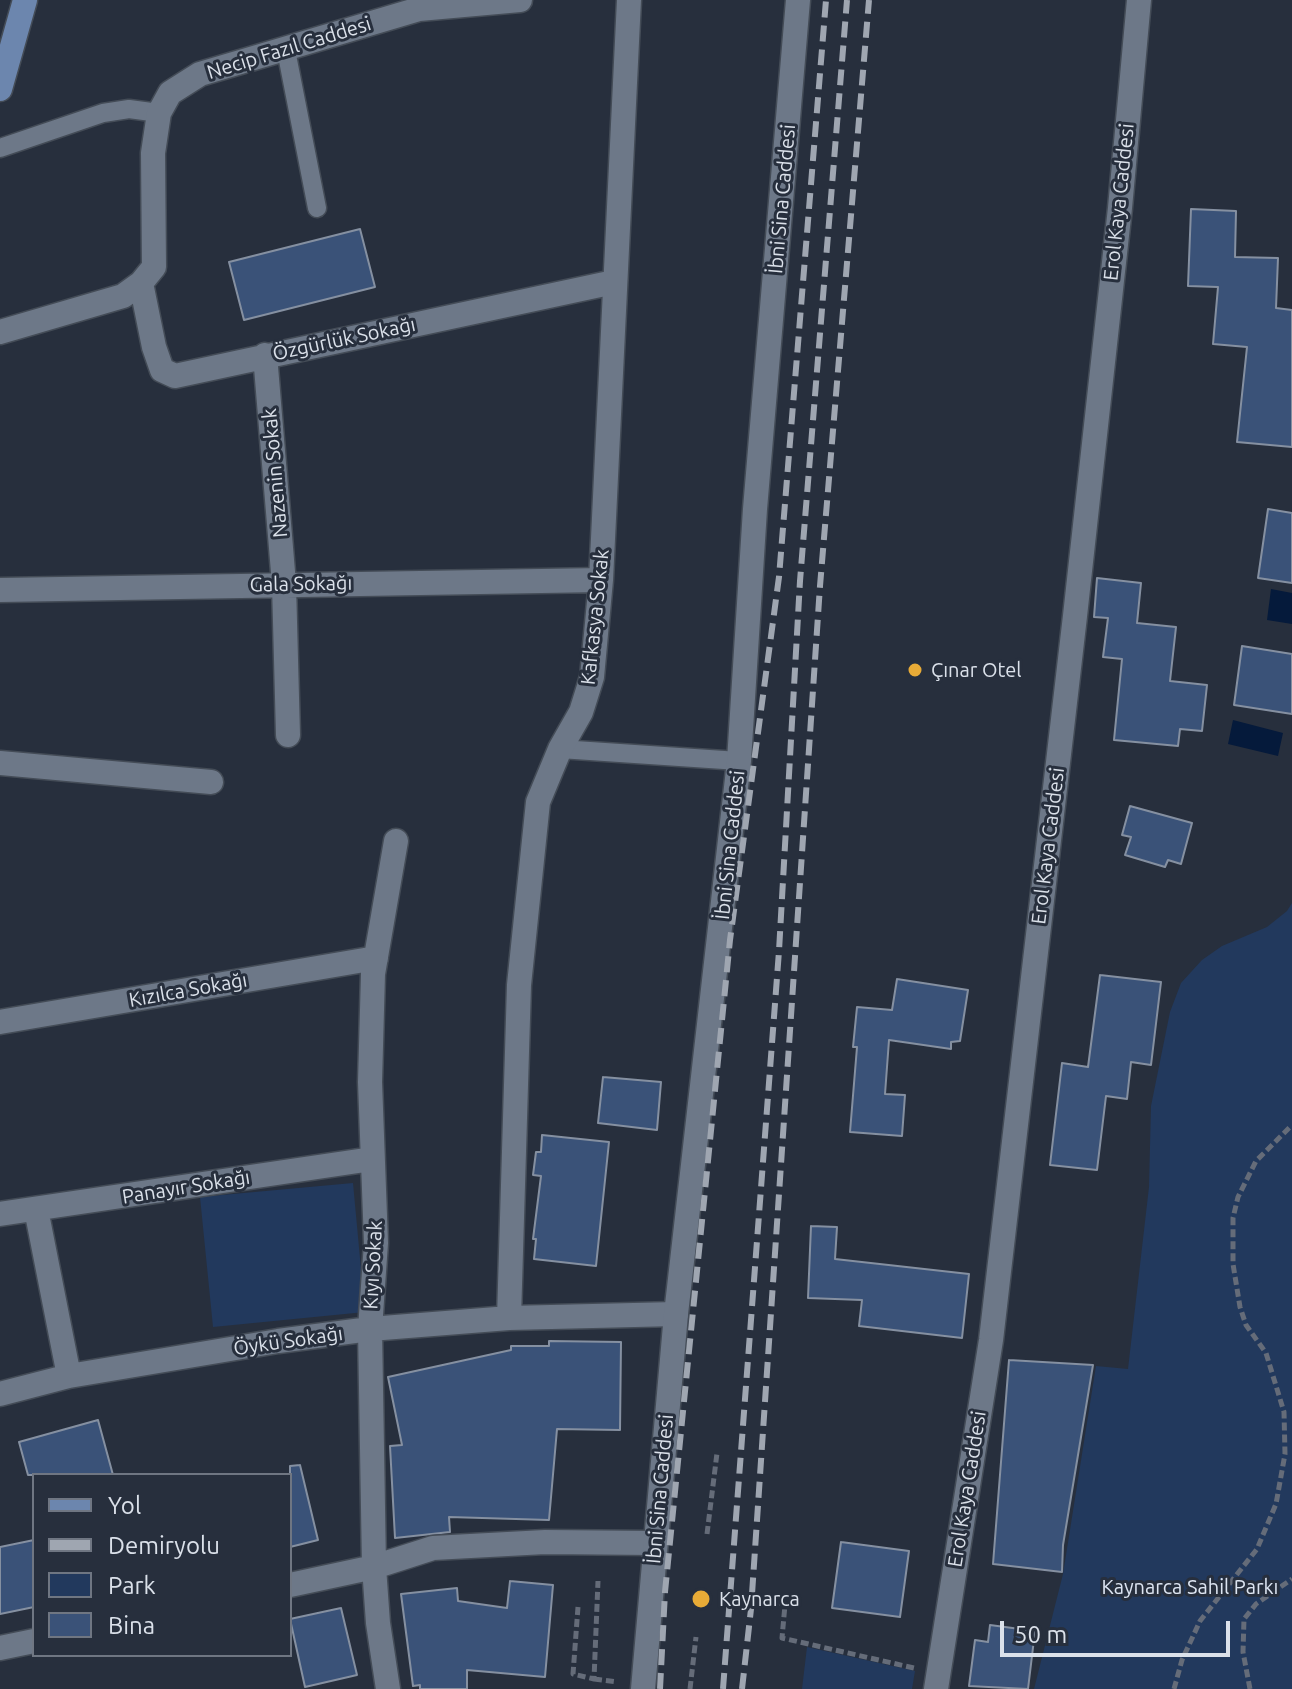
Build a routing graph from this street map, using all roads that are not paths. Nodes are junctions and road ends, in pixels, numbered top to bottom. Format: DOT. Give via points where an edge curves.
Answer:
graph roads {
  1 [pos="25,0"];
  2 [pos="520,0"];
  3 [pos="629,0"];
  4 [pos="798,0"];
  5 [pos="1139,0"];
  6 [pos="286,50"];
  7 [pos="0,89"];
  8 [pos="159,113"];
  9 [pos="0,148"];
  10 [pos="317,208"];
  11 [pos="614,282"];
  12 [pos="141,283"];
  13 [pos="0,332"];
  14 [pos="265,355"];
  15 [pos="601,580"];
  16 [pos="284,584"];
  17 [pos="0,590"];
  18 [pos="288,735"];
  19 [pos="560,749"];
  20 [pos="739,761"];
  21 [pos="0,763"];
  22 [pos="211,782"];
  23 [pos="396,841"];
  24 [pos="376,958"];
  25 [pos="0,1022"];
  26 [pos="372,1159"];
  27 [pos="36,1209"];
  28 [pos="0,1214"];
  29 [pos="676,1314"];
  30 [pos="509,1318"];
  31 [pos="370,1329"];
  32 [pos="69,1376"];
  33 [pos="0,1394"];
  34 [pos="654,1543"];
  35 [pos="374,1567"];
  36 [pos="292,1585"];
  37 [pos="32,1641"];
  38 [pos="0,1648"];
  39 [pos="938,1681"];
  40 [pos="388,1689"];
  41 [pos="643,1689"];
  1 -- 7 [label="main road"];
  2 -- 6 [label="street, Necip Fazıl Caddesi" via="419,9"];
  3 -- 11 [label="street, Kafkasya Sokak"];
  4 -- 20 [label="street, İbni Sina Caddesi"];
  5 -- 39 [label="street, Erol Kaya Caddesi" via="1075,616 994,1309"];
  6 -- 8 [label="street, Necip Fazıl Caddesi" via="200,74 170,93"];
  6 -- 10 [label="lane"];
  8 -- 9 [label="lane" via="103,113"];
  8 -- 12 [label="street" via="153,153 154,267"];
  11 -- 14 [label="street, Özgürlük Sokağı"];
  11 -- 15 [label="street, Kafkasya Sokak"];
  12 -- 13 [label="street" via="123,296"];
  12 -- 14 [label="street, Özgürlük Sokağı" via="162,370 175,376"];
  14 -- 16 [label="street, Nazenin Sokak"];
  15 -- 16 [label="street, Gala Sokağı"];
  15 -- 19 [label="street, Kafkasya Sokak" via="592,677 581,712"];
  16 -- 17 [label="street, Gala Sokağı"];
  16 -- 18 [label="street, Nazenin Sokak"];
  19 -- 20 [label="lane"];
  19 -- 30 [label="street, Kafkasya Sokak" via="538,802 519,985"];
  20 -- 29 [label="street, İbni Sina Caddesi"];
  21 -- 22 [label="street"];
  23 -- 24 [label="street, Kıyı Sokak"];
  24 -- 25 [label="street, Kızılca Sokağı"];
  24 -- 26 [label="street, Kıyı Sokak"];
  26 -- 27 [label="street, Panayır Sokağı"];
  26 -- 31 [label="street, Kıyı Sokak" via="376,1243"];
  27 -- 28 [label="street, Panayır Sokağı"];
  27 -- 32 [label="street"];
  29 -- 30 [label="street, Öykü Sokağı"];
  29 -- 34 [label="street, İbni Sina Caddesi"];
  30 -- 31 [label="street, Öykü Sokağı"];
  31 -- 32 [label="street, Öykü Sokağı"];
  31 -- 35 [label="street, Kıyı Sokak"];
  32 -- 33 [label="street, Öykü Sokağı"];
  34 -- 35 [label="street" via="433,1548"];
  34 -- 41 [label="street, İbni Sina Caddesi"];
  35 -- 36 [label="street"];
  35 -- 40 [label="street, Kıyı Sokak"];
  37 -- 38 [label="street"];
}
